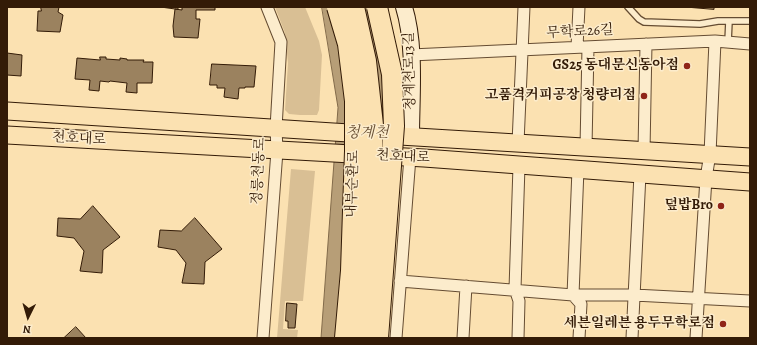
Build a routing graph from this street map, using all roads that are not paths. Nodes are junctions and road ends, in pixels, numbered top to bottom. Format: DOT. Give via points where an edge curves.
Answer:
graph roads {
  1 [pos="267,7"];
  2 [pos="327,7"];
  3 [pos="337,7"];
  4 [pos="354,7"];
  5 [pos="377,7"];
  6 [pos="404,7"];
  7 [pos="524,7"];
  8 [pos="578,7"];
  9 [pos="628,7"];
  10 [pos="729,21"];
  11 [pos="750,21"];
  12 [pos="715,41"];
  13 [pos="728,42"];
  14 [pos="646,44"];
  15 [pos="750,44"];
  16 [pos="583,47"];
  17 [pos="522,50"];
  18 [pos="411,55"];
  19 [pos="7,111"];
  20 [pos="276,128"];
  21 [pos="7,135"];
  22 [pos="408,136"];
  23 [pos="518,143"];
  24 [pos="586,147"];
  25 [pos="644,150"];
  26 [pos="277,151"];
  27 [pos="710,154"];
  28 [pos="407,157"];
  29 [pos="750,157"];
  30 [pos="519,166"];
  31 [pos="578,169"];
  32 [pos="640,174"];
  33 [pos="706,178"];
  34 [pos="750,182"];
  35 [pos="400,281"];
  36 [pos="466,286"];
  37 [pos="515,290"];
  38 [pos="573,295"];
  39 [pos="634,295"];
  40 [pos="699,298"];
  41 [pos="750,301"];
  42 [pos="264,338"];
  43 [pos="334,338"];
  44 [pos="345,338"];
  45 [pos="362,338"];
  46 [pos="378,338"];
  47 [pos="396,338"];
  48 [pos="463,338"];
  49 [pos="518,338"];
  50 [pos="579,338"];
  51 [pos="632,338"];
  52 [pos="696,338"];
  1 -- 20 [label="street, 정릉천동로" via="280,42"];
  2 -- 43 [label="highway" via="341,68 346,138"];
  3 -- 44 [label="highway, 내부순환로, bridge" via="348,44 355,101 351,271"];
  4 -- 45 [label="highway, 내부순환로, bridge" via="366,61 373,125"];
  5 -- 46 [label="highway, bridge" via="392,74 394,126"];
  6 -- 18 [label="street, 청계천로13길" via="408,20"];
  7 -- 17 [label="street"];
  8 -- 16 [label="street"];
  9 -- 10 [label="lane" via="644,22 700,24"];
  10 -- 11 [label="lane"];
  10 -- 13 [label="lane"];
  12 -- 13 [label="street, 무학로26길"];
  12 -- 14 [label="street, 무학로26길"];
  12 -- 27 [label="street"];
  13 -- 15 [label="street, 무학로26길"];
  14 -- 16 [label="street, 무학로26길"];
  14 -- 25 [label="street"];
  16 -- 17 [label="street, 무학로26길"];
  16 -- 24 [label="street"];
  17 -- 18 [label="street, 무학로26길"];
  17 -- 23 [label="street"];
  18 -- 22 [label="street, 청계천로13길"];
  19 -- 20 [label="main road, 천호대로"];
  20 -- 22 [label="main road, 천호대로, bridge"];
  20 -- 26 [label="street, 정릉천동로"];
  21 -- 26 [label="main road, 천호대로"];
  22 -- 23 [label="main road, 천호대로"];
  23 -- 24 [label="main road, 천호대로"];
  24 -- 25 [label="main road, 천호대로"];
  25 -- 27 [label="main road, 천호대로"];
  26 -- 28 [label="main road, 천호대로, bridge"];
  26 -- 42 [label="street, 정릉천동로"];
  27 -- 29 [label="main road, 천호대로"];
  27 -- 33 [label="street"];
  28 -- 30 [label="main road, 천호대로"];
  28 -- 35 [label="street"];
  30 -- 31 [label="main road, 천호대로"];
  30 -- 37 [label="street"];
  31 -- 32 [label="main road, 천호대로"];
  31 -- 38 [label="street"];
  32 -- 33 [label="main road, 천호대로"];
  32 -- 39 [label="street"];
  33 -- 34 [label="main road, 천호대로"];
  33 -- 40 [label="street"];
  35 -- 36 [label="street"];
  35 -- 47 [label="street"];
  36 -- 37 [label="street"];
  36 -- 48 [label="street"];
  37 -- 38 [label="street"];
  37 -- 49 [label="street" via="519,301"];
  38 -- 39 [label="street"];
  38 -- 50 [label="street" via="581,304"];
  39 -- 40 [label="street"];
  39 -- 51 [label="street"];
  40 -- 41 [label="street"];
  40 -- 52 [label="street"];
}
